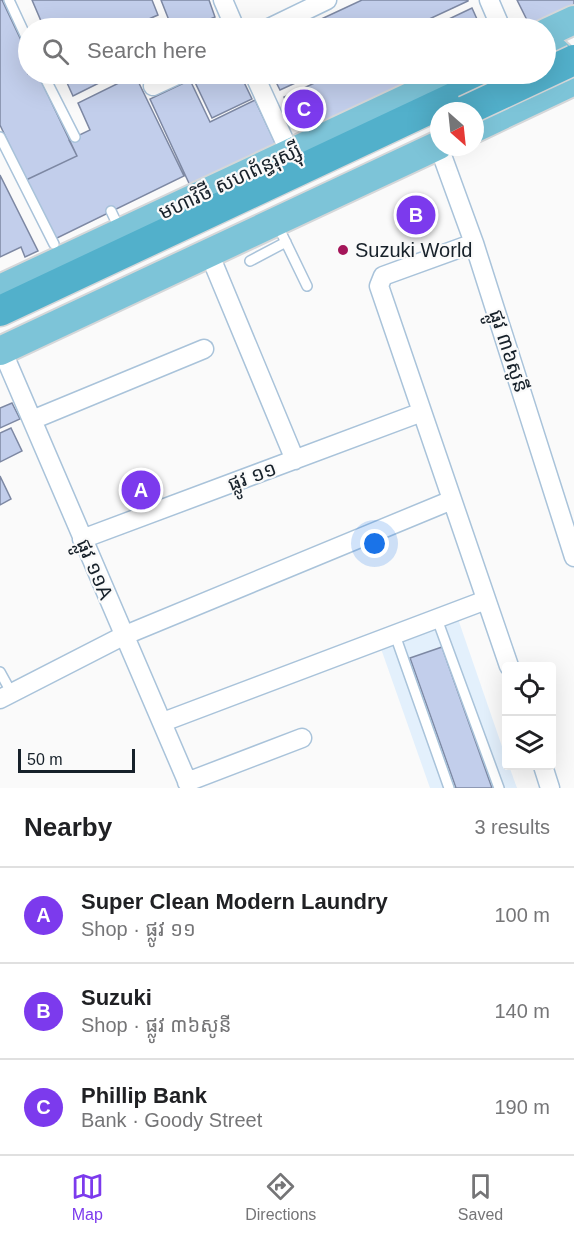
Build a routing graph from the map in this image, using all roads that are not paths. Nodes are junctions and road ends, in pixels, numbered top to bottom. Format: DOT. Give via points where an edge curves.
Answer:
graph roads {
  1 [pos="9,0"];
  2 [pos="223,0"];
  3 [pos="327,0"];
  4 [pos="489,0"];
  5 [pos="231,18"];
  6 [pos="290,18"];
  7 [pos="497,18"];
  8 [pos="18,19"];
  9 [pos="574,20"];
  10 [pos="556,28"];
  11 [pos="574,40"];
  12 [pos="556,49"];
  13 [pos="556,52"];
  14 [pos="574,60"];
  15 [pos="556,68"];
  16 [pos="49,84"];
  17 [pos="157,84"];
  18 [pos="259,84"];
  19 [pos="438,84"];
  20 [pos="485,84"];
  21 [pos="523,84"];
  22 [pos="153,86"];
  23 [pos="564,86"];
  24 [pos="484,102"];
  25 [pos="484,124"];
  26 [pos="430,127"];
  27 [pos="0,137"];
  28 [pos="75,137"];
  29 [pos="430,151"];
  30 [pos="290,153"];
  31 [pos="443,156"];
  32 [pos="212,230"];
  33 [pos="281,232"];
  34 [pos="474,243"];
  35 [pos="54,244"];
  36 [pos="250,261"];
  37 [pos="307,286"];
  38 [pos="0,289"];
  39 [pos="0,311"];
  40 [pos="1,344"];
  41 [pos="204,349"];
  42 [pos="422,412"];
  43 [pos="32,420"];
  44 [pos="295,460"];
  45 [pos="452,500"];
  46 [pos="82,539"];
  47 [pos="574,557"];
  48 [pos="486,600"];
  49 [pos="437,619"];
  50 [pos="395,634"];
  51 [pos="123,636"];
  52 [pos="507,662"];
  53 [pos="0,672"];
  54 [pos="6,696"];
  55 [pos="163,722"];
  56 [pos="302,738"];
  57 [pos="545,770"];
  58 [pos="188,785"];
  59 [pos="449,788"];
  60 [pos="499,788"];
  61 [pos="550,788"];
  1 -- 8 [label="lane"];
  2 -- 5 [label="street"];
  3 -- 6 [label="street"];
  4 -- 7 [label="street"];
  9 -- 10 [label="main road"];
  11 -- 12 [label="highway"];
  13 -- 23 [label="main road" via="562,58"];
  14 -- 15 [label="highway, bridge"];
  16 -- 28 [label="lane"];
  17 -- 22 [label="street"];
  18 -- 30 [label="street"];
  19 -- 30 [label="main road, មហាវិថី សហព័ន្ធរុស្ស៊ី"];
  20 -- 32 [label="highway"];
  21 -- 24 [label="highway, bridge"];
  23 -- 25 [label="main road"];
  26 -- 32 [label="highway"];
  27 -- 35 [label="lane"];
  29 -- 33 [label="main road, មហាវិថី សហព័ន្ធរុស្ស៊ី"];
  30 -- 38 [label="main road, មហាវិថី សហព័ន្ធរុស្ស៊ី" via="116,222"];
  31 -- 34 [label="street, ផ្លូវ ៣៦សូនី"];
  32 -- 33 [label="main road, មហាវិថី សហព័ន្ធរុស្ស៊ី"];
  32 -- 39 [label="highway, មហាវិថី សហព័ន្ធរុស្ស៊ី"];
  32 -- 40 [label="highway, មហាវិថី សហព័ន្ធរុស្ស៊ី"];
  32 -- 44 [label="street"];
  33 -- 36 [label="lane"];
  33 -- 37 [label="lane"];
  34 -- 42 [label="street" via="379,280"];
  34 -- 47 [label="street, ផ្លូវ ៣៦សូនី"];
  40 -- 43 [label="street, ផ្លូវ ១១A"];
  41 -- 43 [label="street"];
  42 -- 44 [label="street, ផ្លូវ ១១"];
  42 -- 45 [label="street"];
  43 -- 46 [label="street, ផ្លូវ ១១A"];
  44 -- 46 [label="street, ផ្លូវ ១១"];
  45 -- 48 [label="street"];
  45 -- 51 [label="street"];
  46 -- 51 [label="street, ផ្លូវ ១១A"];
  48 -- 49 [label="street"];
  48 -- 52 [label="street"];
  49 -- 50 [label="street"];
  49 -- 60 [label="lane"];
  50 -- 55 [label="street"];
  50 -- 59 [label="lane"];
  51 -- 54 [label="street"];
  51 -- 55 [label="street, ផ្លូវ ១១A"];
  53 -- 54 [label="lane"];
  55 -- 58 [label="street, ផ្លូវ ១១A"];
  56 -- 58 [label="street"];
  57 -- 61 [label="street"];
}
